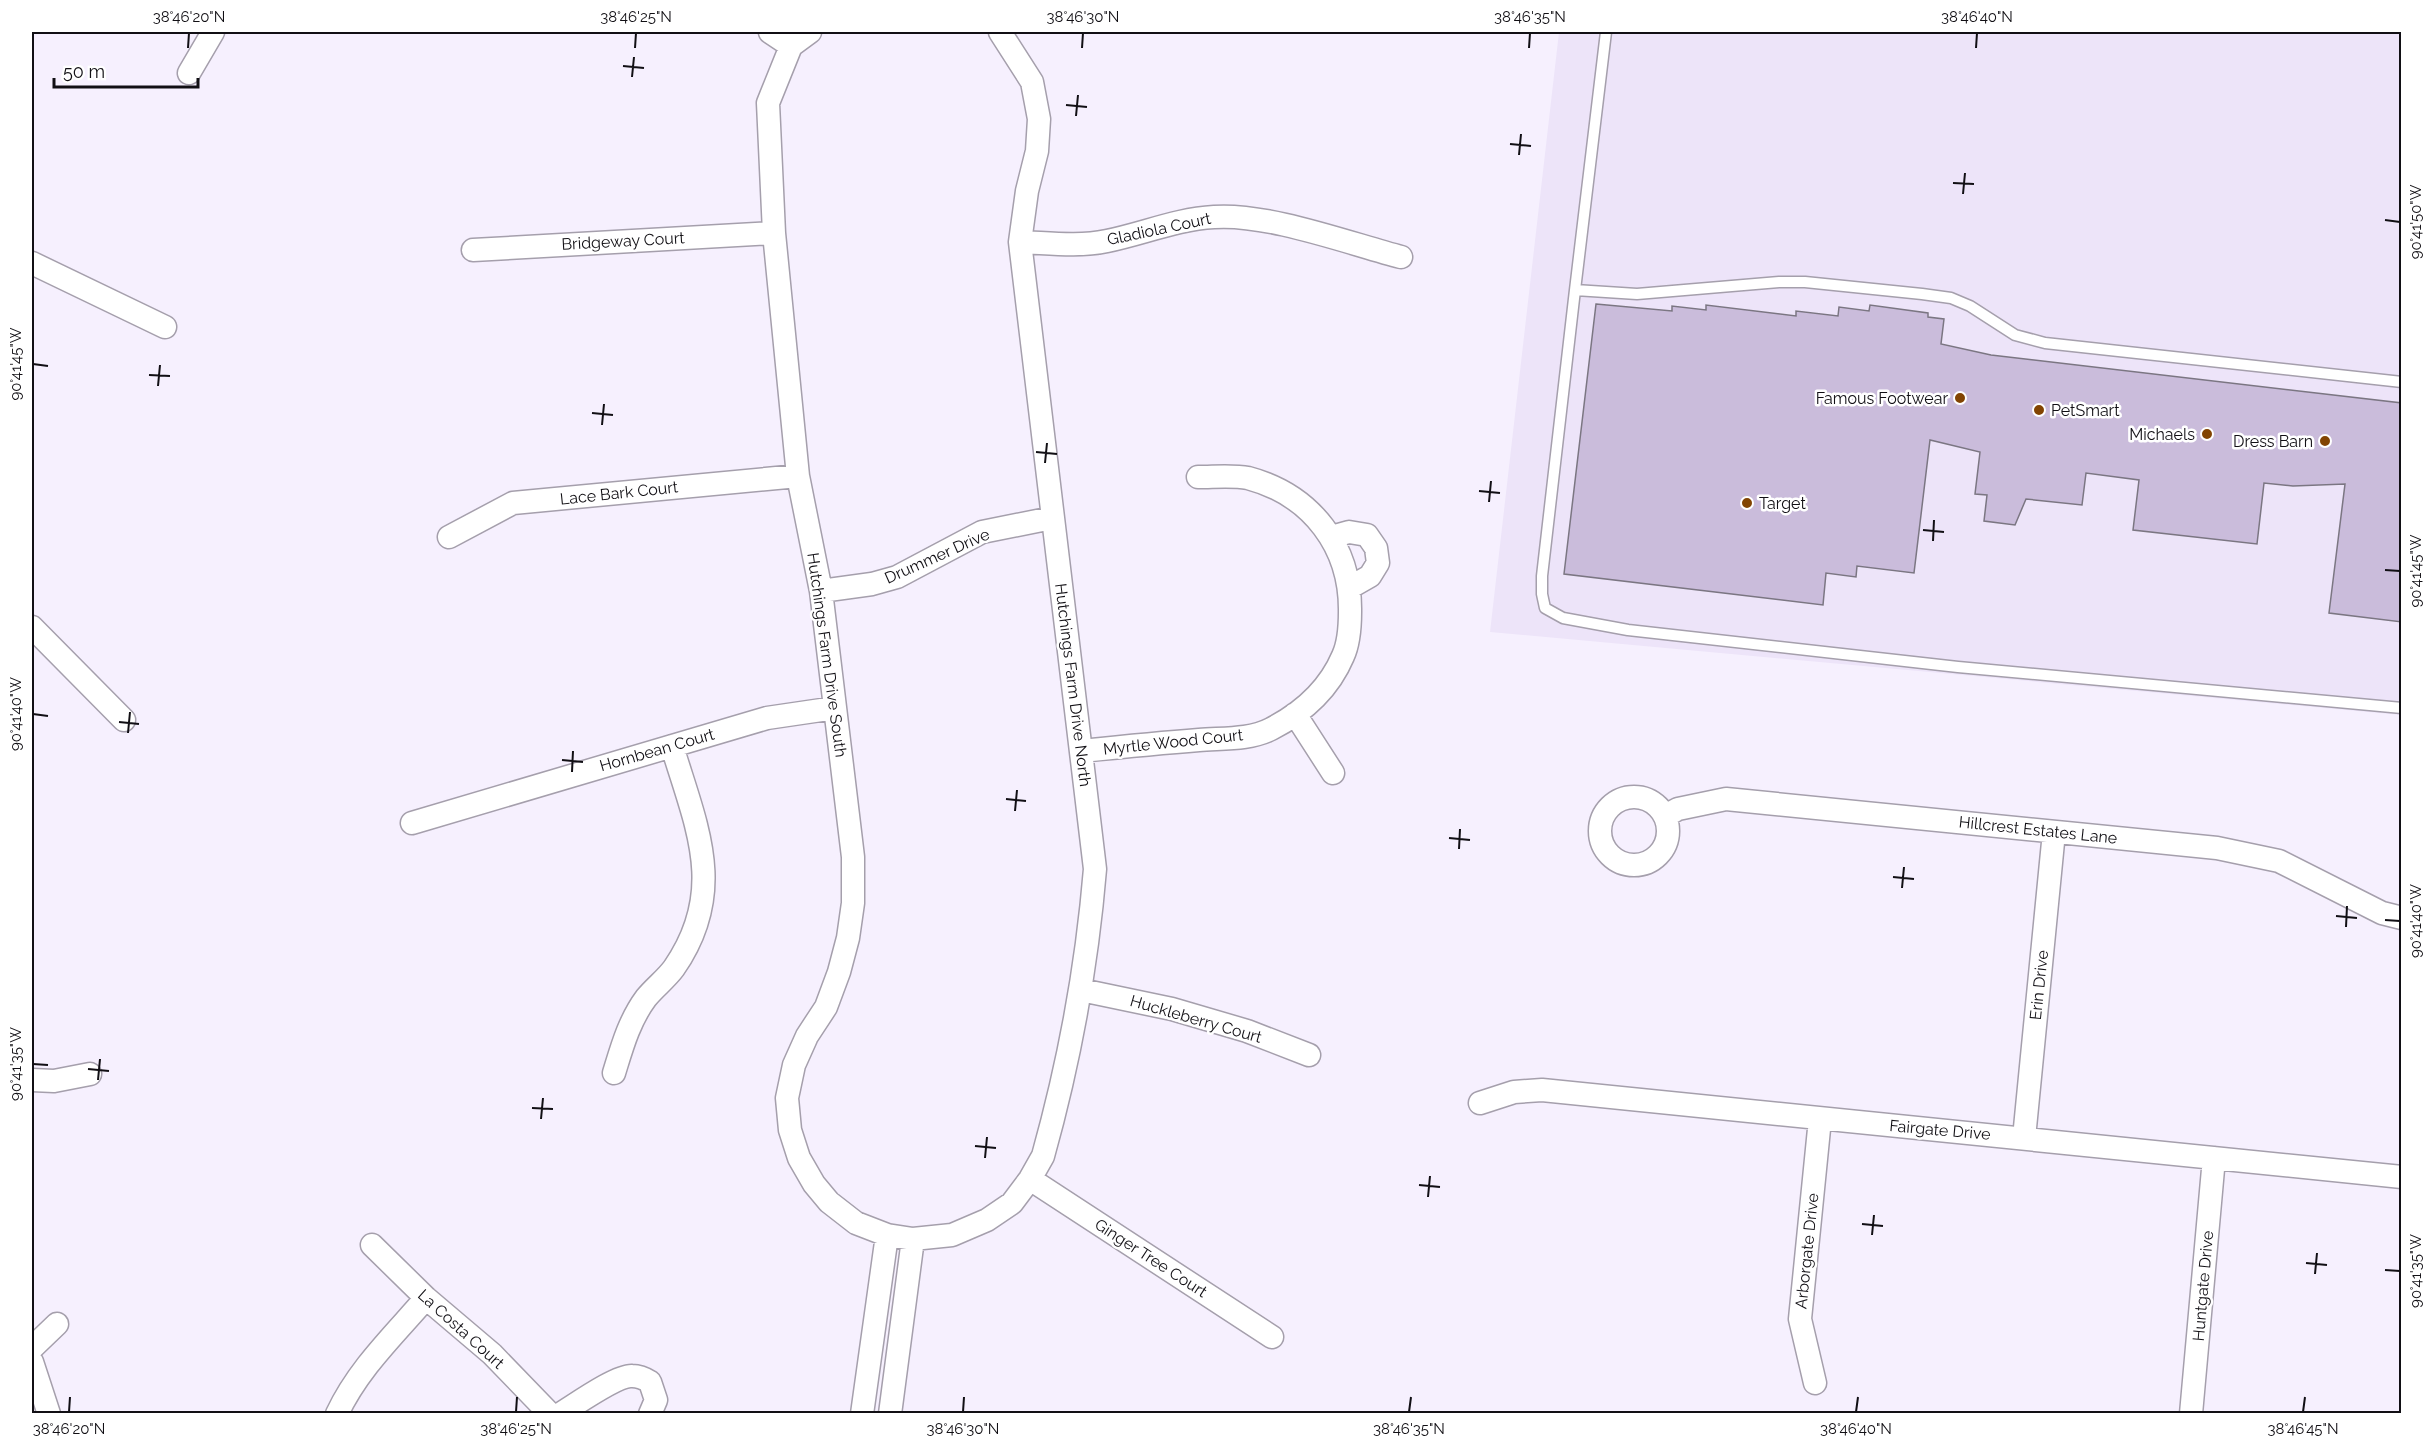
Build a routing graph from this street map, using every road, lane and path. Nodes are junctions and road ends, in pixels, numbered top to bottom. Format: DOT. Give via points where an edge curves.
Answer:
graph roads {
  1 [pos="213,32"];
  2 [pos="770,32"];
  3 [pos="810,32"];
  4 [pos="1000,32"];
  5 [pos="1606,32"];
  6 [pos="792,46"];
  7 [pos="189,73"];
  8 [pos="774,232"];
  9 [pos="1020,242"];
  10 [pos="473,250"];
  11 [pos="1401,257"];
  12 [pos="32,263"];
  13 [pos="1575,290"];
  14 [pos="165,327"];
  15 [pos="2402,382"];
  16 [pos="798,476"];
  17 [pos="1198,477"];
  18 [pos="1052,518"];
  19 [pos="449,537"];
  20 [pos="1331,537"];
  21 [pos="1349,588"];
  22 [pos="821,591"];
  23 [pos="32,627"];
  24 [pos="835,708"];
  25 [pos="2402,708"];
  26 [pos="1295,714"];
  27 [pos="124,720"];
  28 [pos="672,746"];
  29 [pos="1081,751"];
  30 [pos="1333,773"];
  31 [pos="1665,816"];
  32 [pos="412,823"];
  33 [pos="2054,832"];
  34 [pos="2402,918"];
  35 [pos="1081,990"];
  36 [pos="1309,1055"];
  37 [pos="614,1073"];
  38 [pos="90,1074"];
  39 [pos="32,1080"];
  40 [pos="1480,1103"];
  41 [pos="1820,1119"];
  42 [pos="2024,1138"];
  43 [pos="2214,1158"];
  44 [pos="2402,1177"];
  45 [pos="1030,1179"];
  46 [pos="887,1235"];
  47 [pos="913,1239"];
  48 [pos="372,1245"];
  49 [pos="426,1298"];
  50 [pos="57,1324"];
  51 [pos="1272,1337"];
  52 [pos="32,1348"];
  53 [pos="32,1362"];
  54 [pos="1815,1383"];
  55 [pos="49,1413"];
  56 [pos="337,1413"];
  57 [pos="550,1413"];
  58 [pos="560,1413"];
  59 [pos="650,1413"];
  60 [pos="862,1413"];
  61 [pos="890,1413"];
  62 [pos="2191,1413"];
  1 -- 7 [label="street"];
  2 -- 6 [label="street"];
  3 -- 6 [label="street, Hutchings Farm Drive South"];
  4 -- 9 [label="street, Hutchings Farm Drive North" via="1032,82 1039,119"];
  5 -- 13 [label="lane"];
  6 -- 8 [label="street, Hutchings Farm Drive South" via="768,103"];
  8 -- 10 [label="street, Bridgeway Court"];
  8 -- 16 [label="street, Hutchings Farm Drive South"];
  9 -- 11 [label="street, Gladiola Court" via="1081,245 1215,216 1268,221"];
  9 -- 18 [label="street, Hutchings Farm Drive North"];
  12 -- 14 [label="street"];
  13 -- 15 [label="lane" via="1637,294 1805,282 1922,294 1951,298 2015,334 2045,343"];
  13 -- 25 [label="lane" via="1542,576 1545,608 1563,618 1628,630 1958,667"];
  16 -- 19 [label="street, Lace Bark Court" via="513,503"];
  16 -- 22 [label="street, Hutchings Farm Drive South"];
  17 -- 20 [label="street, Myrtle Wood Court" via="1247,478 1285,493 1311,511"];
  18 -- 22 [label="street, Drummer Drive" via="982,532 897,577"];
  18 -- 29 [label="street, Hutchings Farm Drive North"];
  20 -- 21 [label="street, Myrtle Wood Court"];
  20 -- 21 [label="street" via="1349,532 1367,535 1376,548 1378,563 1370,576"];
  21 -- 26 [label="street, Myrtle Wood Court" via="1350,629 1343,656 1318,696"];
  22 -- 24 [label="street, Hutchings Farm Drive South"];
  23 -- 27 [label="street"];
  24 -- 28 [label="street, Hornbean Court" via="767,718"];
  24 -- 46 [label="street, Hutchings Farm Drive South" via="853,857 853,903 839,972 826,1007 794,1065 787,1098 790,1130 799,1158 829,1202 856,1222"];
  26 -- 29 [label="street, Myrtle Wood Court" via="1268,730 1240,737"];
  26 -- 30 [label="street"];
  28 -- 32 [label="street, Hornbean Court"];
  28 -- 37 [label="street" via="702,845 704,890 693,937 673,969 646,998 627,1030"];
  29 -- 35 [label="street, Hutchings Farm Drive North" via="1095,869"];
  31 -- 33 [label="street, Hillcrest Estates Lane" via="1678,809 1726,799"];
  33 -- 34 [label="street, Hillcrest Estates Lane" via="2217,848 2265,857 2382,913"];
  33 -- 42 [label="street, Erin Drive"];
  35 -- 36 [label="street, Huckleberry Court" via="1246,1030"];
  35 -- 45 [label="street, Hutchings Farm Drive North" via="1049,1132"];
  38 -- 39 [label="street" via="54,1081"];
  40 -- 41 [label="street, Fairgate Drive" via="1514,1092 1542,1090"];
  41 -- 42 [label="street, Fairgate Drive"];
  41 -- 54 [label="street, Arborgate Drive" via="1800,1319"];
  42 -- 43 [label="street, Fairgate Drive"];
  43 -- 44 [label="street, Fairgate Drive"];
  43 -- 62 [label="street, Huntgate Drive"];
  45 -- 47 [label="street, Hutchings Farm Drive North" via="1012,1203 987,1220 952,1235"];
  45 -- 51 [label="street, Ginger Tree Court"];
  46 -- 47 [label="street, Hutchings Farm Drive North"];
  46 -- 60 [label="street"];
  47 -- 61 [label="street"];
  48 -- 49 [label="street, La Costa Court"];
  49 -- 56 [label="street" via="362,1371"];
  49 -- 57 [label="street, La Costa Court" via="492,1354"];
  50 -- 52 [label="street"];
  53 -- 55 [label="street"];
  58 -- 59 [label="street" via="629,1375 650,1382 656,1400"];
}
